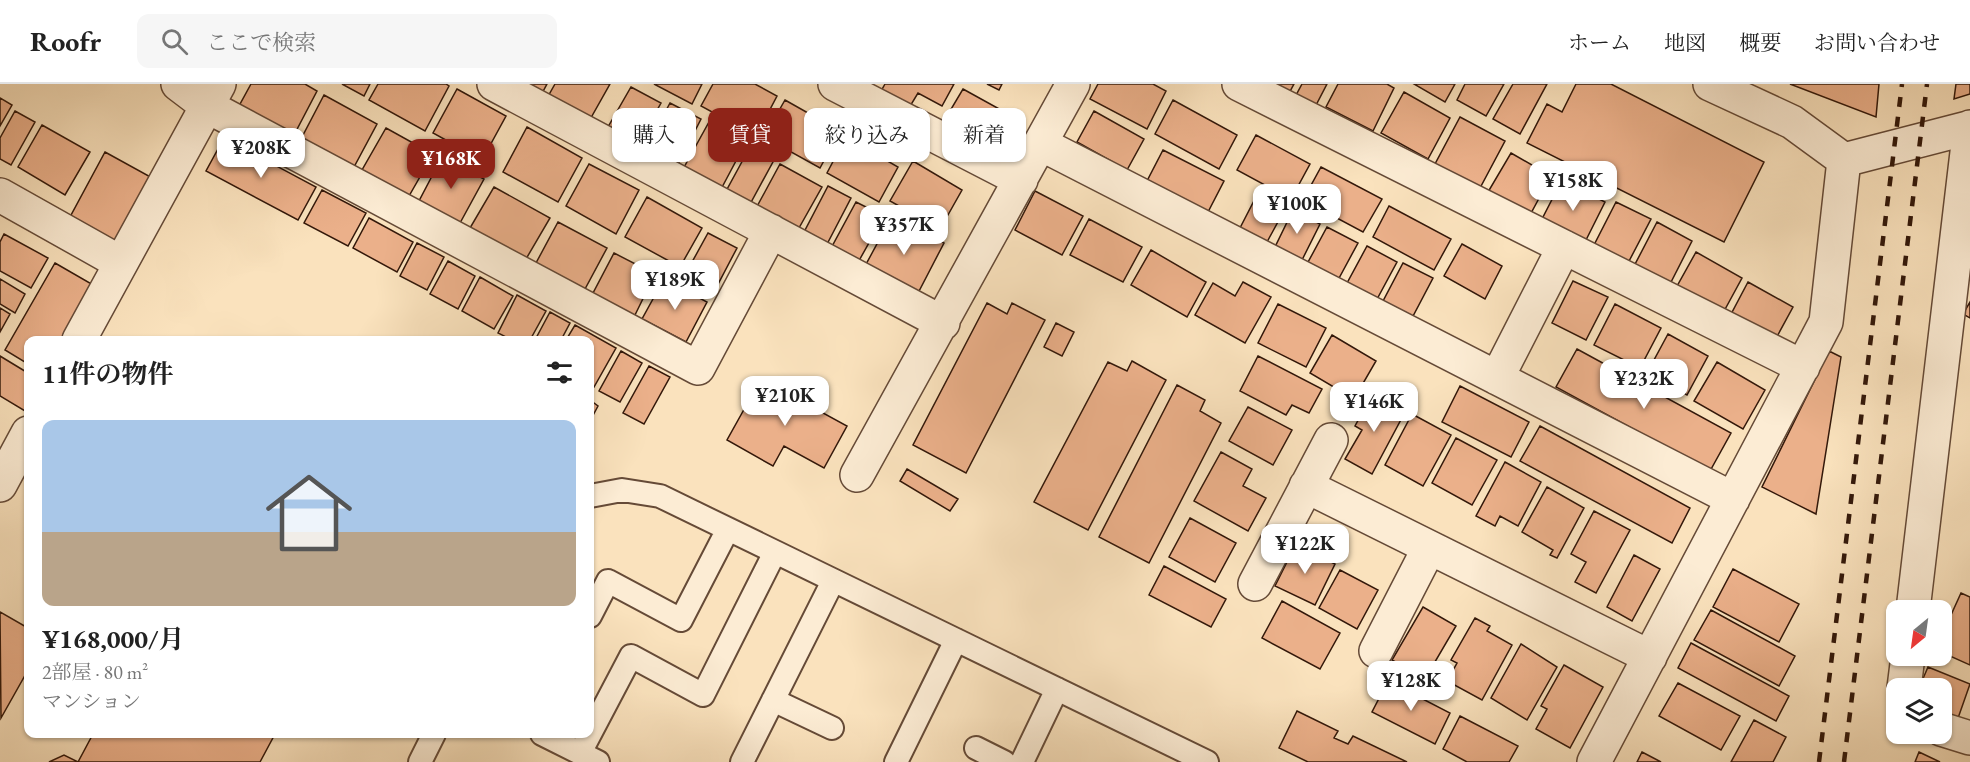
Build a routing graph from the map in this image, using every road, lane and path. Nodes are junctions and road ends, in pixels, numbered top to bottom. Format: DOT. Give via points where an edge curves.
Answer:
graph roads {
  1 [pos="178,84"];
  2 [pos="494,84"];
  3 [pos="835,84"];
  4 [pos="1073,84"];
  5 [pos="1239,84"];
  6 [pos="1710,84"];
  7 [pos="213,95"];
  8 [pos="1969,128"];
  9 [pos="1041,144"];
  10 [pos="1844,160"];
  11 [pos="1966,178"];
  12 [pos="1021,180"];
  13 [pos="0,195"];
  14 [pos="771,231"];
  15 [pos="1564,247"];
  16 [pos="122,263"];
  17 [pos="943,323"];
  18 [pos="81,336"];
  19 [pos="1803,367"];
  20 [pos="1497,378"];
  21 [pos="24,440"];
  22 [pos="1331,440"];
  23 [pos="857,475"];
  24 [pos="0,485"];
  25 [pos="1306,486"];
  26 [pos="594,495"];
  27 [pos="1733,499"];
  28 [pos="728,529"];
  29 [pos="1429,548"];
  30 [pos="775,552"];
  31 [pos="834,581"];
  32 [pos="1255,584"];
  33 [pos="1914,600"];
  34 [pos="594,608"];
  35 [pos="956,640"];
  36 [pos="1376,651"];
  37 [pos="1650,657"];
  38 [pos="1057,689"];
  39 [pos="773,700"];
  40 [pos="832,728"];
  41 [pos="1952,732"];
  42 [pos="432,738"];
  43 [pos="550,738"];
  44 [pos="1970,738"];
  45 [pos="976,748"];
  46 [pos="589,758"];
  47 [pos="420,762"];
  48 [pos="742,762"];
  49 [pos="896,762"];
  50 [pos="1004,762"];
  51 [pos="1022,762"];
  52 [pos="1207,762"];
  53 [pos="1594,762"];
  1 -- 7 [label="street"];
  2 -- 14 [label="street"];
  3 -- 12 [label="street"];
  4 -- 9 [label="street"];
  5 -- 15 [label="street"];
  6 -- 10 [label="street" via="1792,122"];
  7 -- 14 [label="street" via="698,368"];
  7 -- 16 [label="street"];
  8 -- 10 [label="street"];
  8 -- 11 [label="street"];
  9 -- 12 [label="street"];
  9 -- 20 [label="street"];
  10 -- 19 [label="street" via="1826,322"];
  11 -- 33 [label="street"];
  12 -- 17 [label="street"];
  13 -- 16 [label="street"];
  14 -- 17 [label="street"];
  15 -- 19 [label="street"];
  15 -- 20 [label="street"];
  16 -- 18 [label="street"];
  17 -- 23 [label="street"];
  19 -- 27 [label="street"];
  20 -- 27 [label="street"];
  21 -- 24 [label="street"];
  22 -- 25 [label="street"];
  25 -- 29 [label="street"];
  25 -- 32 [label="street"];
  26 -- 28 [label="lane" via="622,490 660,496"];
  27 -- 37 [label="street"];
  28 -- 30 [label="lane"];
  28 -- 34 [label="lane" via="681,620 608,581"];
  29 -- 36 [label="street"];
  29 -- 37 [label="street"];
  30 -- 31 [label="lane"];
  30 -- 46 [label="lane" via="703,695 631,656"];
  31 -- 35 [label="lane"];
  31 -- 39 [label="lane"];
  35 -- 38 [label="lane"];
  35 -- 49 [label="lane"];
  37 -- 53 [label="street"];
  38 -- 51 [label="lane"];
  38 -- 52 [label="lane"];
  39 -- 40 [label="lane"];
  39 -- 48 [label="lane"];
  41 -- 44 [label="street"];
  42 -- 47 [label="lane"];
  43 -- 46 [label="lane"];
  45 -- 50 [label="lane"];
}
